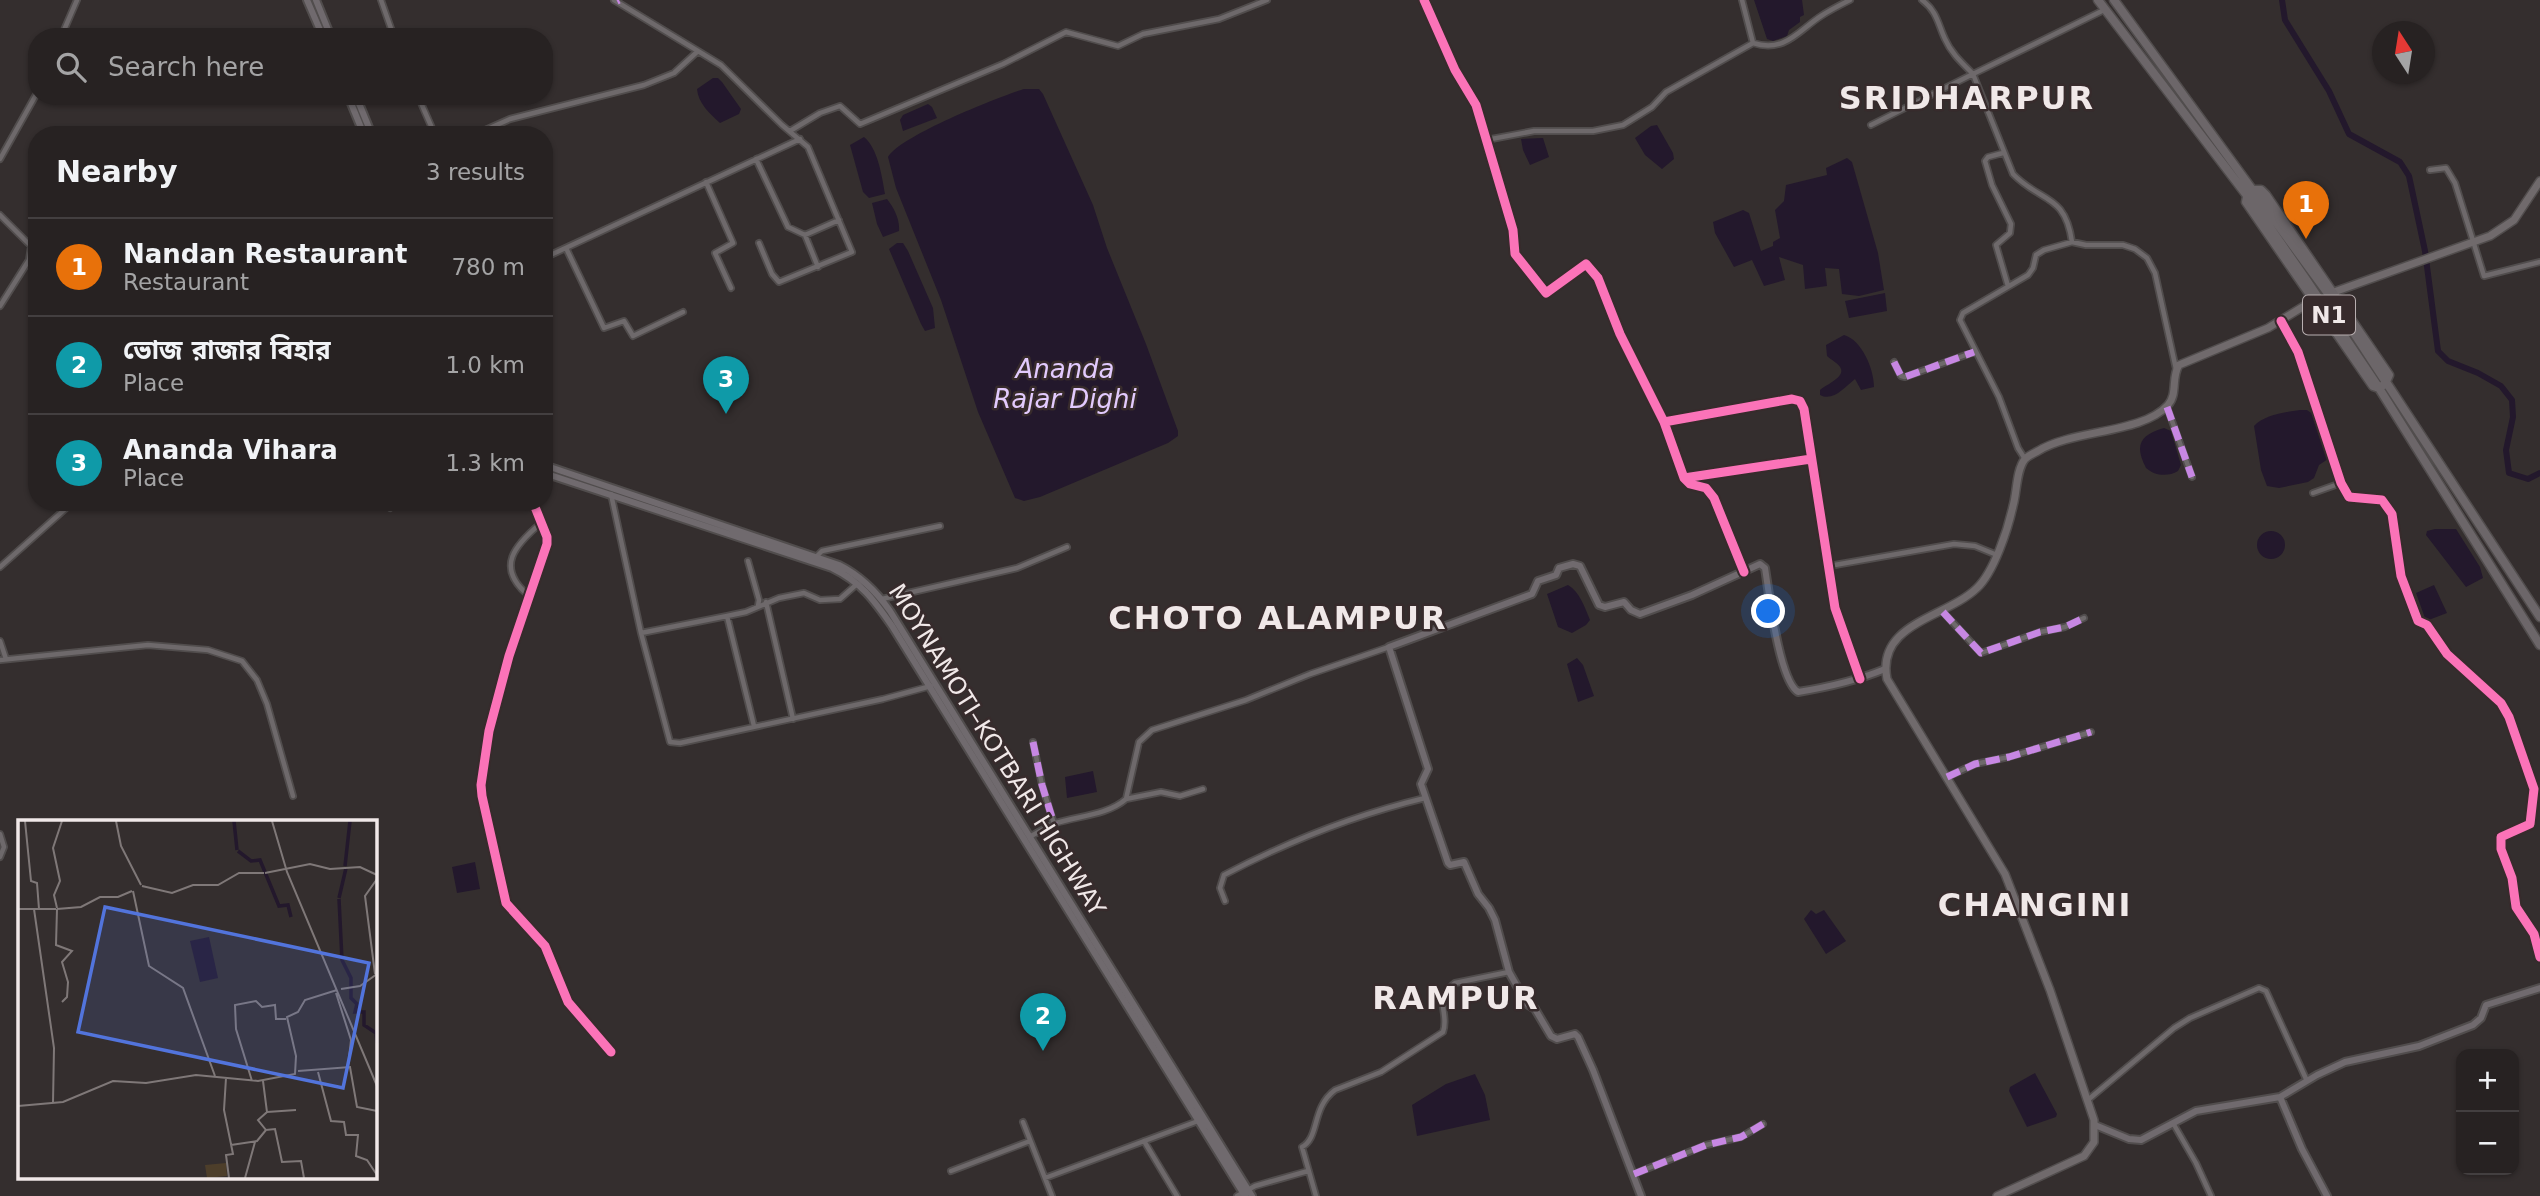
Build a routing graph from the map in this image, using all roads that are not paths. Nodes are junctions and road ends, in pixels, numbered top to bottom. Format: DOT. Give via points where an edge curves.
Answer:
graph roads {
  1 [pos="77,0"];
  2 [pos="307,0"];
  3 [pos="316,0"];
  4 [pos="381,0"];
  5 [pos="616,0"];
  6 [pos="1267,0"];
  7 [pos="1424,0"];
  8 [pos="1742,0"];
  9 [pos="1850,0"];
  10 [pos="1922,0"];
  11 [pos="2098,0"];
  12 [pos="2114,0"];
  13 [pos="2105,9"];
  14 [pos="65,28"];
  15 [pos="319,28"];
  16 [pos="327,28"];
  17 [pos="391,28"];
  18 [pos="1753,43"];
  19 [pos="698,51"];
  20 [pos="1973,74"];
  21 [pos="30,105"];
  22 [pos="352,105"];
  23 [pos="360,105"];
  24 [pos="422,105"];
  25 [pos="1871,125"];
  26 [pos="360,126"];
  27 [pos="368,126"];
  28 [pos="431,126"];
  29 [pos="494,126"];
  30 [pos="790,131"];
  31 [pos="800,139"];
  32 [pos="1486,140"];
  33 [pos="2003,153"];
  34 [pos="0,159"];
  35 [pos="756,159"];
  36 [pos="2430,170"];
  37 [pos="2540,181"];
  38 [pos="706,182"];
  39 [pos="2255,191"];
  40 [pos="2247,197"];
  41 [pos="0,215"];
  42 [pos="839,220"];
  43 [pos="805,236"];
  44 [pos="2071,242"];
  45 [pos="28,243"];
  46 [pos="759,243"];
  47 [pos="2473,243"];
  48 [pos="566,248"];
  49 [pos="553,254"];
  50 [pos="28,262"];
  51 [pos="2540,262"];
  52 [pos="818,267"];
  53 [pos="2008,286"];
  54 [pos="731,288"];
  55 [pos="2334,292"];
  56 [pos="2314,300"];
  57 [pos="0,306"];
  58 [pos="683,313"];
  59 [pos="2281,321"];
  60 [pos="1975,352"];
  61 [pos="1894,362"];
  62 [pos="2176,369"];
  63 [pos="2382,386"];
  64 [pos="2167,407"];
  65 [pos="1664,422"];
  66 [pos="2025,459"];
  67 [pos="1811,460"];
  68 [pos="553,469"];
  69 [pos="553,475"];
  70 [pos="2192,477"];
  71 [pos="1685,478"];
  72 [pos="2342,483"];
  73 [pos="612,493"];
  74 [pos="2313,493"];
  75 [pos="63,511"];
  76 [pos="536,511"];
  77 [pos="541,523"];
  78 [pos="940,526"];
  79 [pos="1067,547"];
  80 [pos="1997,555"];
  81 [pos="814,559"];
  82 [pos="748,561"];
  83 [pos="0,566"];
  84 [pos="1829,566"];
  85 [pos="1744,572"];
  86 [pos="858,583"];
  87 [pos="528,595"];
  88 [pos="882,599"];
  89 [pos="766,602"];
  90 [pos="757,607"];
  91 [pos="1942,611"];
  92 [pos="727,616"];
  93 [pos="2540,617"];
  94 [pos="2084,618"];
  95 [pos="641,633"];
  96 [pos="0,641"];
  97 [pos="2540,645"];
  98 [pos="1389,647"];
  99 [pos="6,659"];
  100 [pos="0,660"];
  101 [pos="1885,668"];
  102 [pos="1860,679"];
  103 [pos="932,686"];
  104 [pos="793,719"];
  105 [pos="754,726"];
  106 [pos="2091,732"];
  107 [pos="1033,742"];
  108 [pos="1947,777"];
  109 [pos="1203,789"];
  110 [pos="293,796"];
  111 [pos="1425,798"];
  112 [pos="1126,799"];
  113 [pos="1054,824"];
  114 [pos="0,834"];
  115 [pos="1031,836"];
  116 [pos="0,857"];
  117 [pos="1225,901"];
  118 [pos="2540,957"];
  119 [pos="1509,972"];
  120 [pos="2540,988"];
  121 [pos="611,1052"];
  122 [pos="2307,1081"];
  123 [pos="2280,1097"];
  124 [pos="2089,1099"];
  125 [pos="1199,1121"];
  126 [pos="1023,1122"];
  127 [pos="2173,1123"];
  128 [pos="1763,1124"];
  129 [pos="2095,1125"];
  130 [pos="1030,1141"];
  131 [pos="1144,1141"];
  132 [pos="951,1171"];
  133 [pos="1308,1171"];
  134 [pos="1634,1174"];
  135 [pos="1045,1178"];
  136 [pos="1245,1194"];
  137 [pos="1052,1196"];
  138 [pos="1177,1196"];
  139 [pos="1316,1196"];
  140 [pos="1641,1196"];
  141 [pos="1997,1196"];
  142 [pos="2211,1196"];
  143 [pos="2327,1196"];
  1 -- 14 [label="street"];
  2 -- 15 [label="main road"];
  3 -- 16 [label="main road"];
  4 -- 17 [label="street"];
  5 -- 19 [label="street"];
  6 -- 30 [label="street" via="1219,19 1143,34 1118,46 1066,32 1003,64 860,124 840,106"];
  7 -- 32 [label="street" via="1476,105"];
  8 -- 18 [label="street"];
  9 -- 18 [label="street" via="1791,39 1764,47"];
  10 -- 20 [label="street" via="1939,20 1953,53"];
  11 -- 13 [label="highway, N1"];
  12 -- 39 [label="highway, N1"];
  13 -- 20 [label="street"];
  13 -- 40 [label="highway, N1"];
  18 -- 32 [label="street" via="1666,92 1623,125 1593,131 1534,131"];
  19 -- 29 [label="street" via="674,73 644,85"];
  19 -- 30 [label="street" via="721,65"];
  20 -- 25 [label="street"];
  20 -- 33 [label="street"];
  21 -- 34 [label="street"];
  22 -- 26 [label="main road"];
  23 -- 27 [label="main road"];
  24 -- 28 [label="street"];
  30 -- 31 [label="street"];
  31 -- 35 [label="street"];
  31 -- 42 [label="street" via="812,155"];
  32 -- 65 [label="street" via="1518,260 1546,293 1586,264 1598,278"];
  33 -- 44 [label="street" via="2022,183 2060,206"];
  33 -- 53 [label="street" via="1985,161 2011,224 2010,233 1996,245"];
  35 -- 38 [label="street"];
  35 -- 43 [label="street" via="788,227"];
  36 -- 47 [label="street" via="2446,168 2455,183"];
  37 -- 47 [label="main road" via="2514,220"];
  38 -- 48 [label="street"];
  38 -- 54 [label="street" via="733,243 715,253"];
  39 -- 40 [label="highway"];
  39 -- 55 [label="highway" via="2266,195"];
  39 -- 63 [label="highway, N1" via="2329,295"];
  40 -- 56 [label="highway" via="2246,202"];
  40 -- 63 [label="highway, N1"];
  41 -- 45 [label="street"];
  42 -- 43 [label="street"];
  42 -- 52 [label="street" via="852,252"];
  43 -- 52 [label="street"];
  44 -- 53 [label="street" via="2036,255 2028,275"];
  44 -- 62 [label="street" via="2123,245 2147,258 2155,273"];
  46 -- 52 [label="street" via="779,282"];
  47 -- 51 [label="street" via="2484,276"];
  47 -- 55 [label="main road"];
  48 -- 49 [label="street"];
  48 -- 58 [label="street" via="604,328 624,321 633,336"];
  50 -- 57 [label="street"];
  53 -- 60 [label="street" via="1963,313 1960,320"];
  55 -- 63 [label="highway" via="2389,375"];
  56 -- 59 [label="main road"];
  56 -- 63 [label="highway" via="2369,381"];
  59 -- 62 [label="main road" via="2187,360"];
  59 -- 72 [label="main road" via="2298,352"];
  60 -- 61 [label="street" via="1905,377"];
  60 -- 66 [label="street"];
  62 -- 64 [label="main road"];
  63 -- 93 [label="highway, N1"];
  63 -- 97 [label="highway, N1"];
  64 -- 66 [label="main road" via="2124,427 2051,444"];
  64 -- 70 [label="street"];
  65 -- 67 [label="street" via="1800,401"];
  65 -- 71 [label="street"];
  66 -- 80 [label="main road"];
  67 -- 71 [label="street"];
  67 -- 84 [label="street"];
  68 -- 73 [label="main road, MOYNAMOTI–KOTBARI HIGHWAY"];
  69 -- 73 [label="main road, MOYNAMOTI–KOTBARI HIGHWAY"];
  71 -- 85 [label="street" via="1706,488 1714,498"];
  72 -- 74 [label="street"];
  72 -- 118 [label="main road" via="2349,496 2375,498 2388,505 2401,576 2418,621 2501,703 2509,717 2534,789 2533,813 2530,824 2501,837 2501,849 2516,907 2534,934"];
  73 -- 81 [label="main road, MOYNAMOTI–KOTBARI HIGHWAY"];
  73 -- 95 [label="street"];
  75 -- 83 [label="street"];
  76 -- 77 [label="street"];
  77 -- 87 [label="street" via="547,544"];
  77 -- 87 [label="street" via="522,540 512,558 513,581"];
  78 -- 81 [label="street" via="822,551"];
  79 -- 88 [label="street" via="1017,568"];
  80 -- 84 [label="street" via="1954,544"];
  80 -- 91 [label="main road" via="1979,587"];
  81 -- 86 [label="main road, MOYNAMOTI–KOTBARI HIGHWAY"];
  81 -- 88 [label="main road, MOYNAMOTI–KOTBARI HIGHWAY" via="861,577"];
  82 -- 90 [label="street"];
  84 -- 102 [label="street" via="1837,617"];
  85 -- 98 [label="main road" via="1640,614 1625,603 1599,605 1580,566 1573,564 1538,581 1532,594"];
  85 -- 102 [label="main road" via="1760,564 1765,568 1785,672 1795,690"];
  86 -- 89 [label="street" via="840,599 820,600 807,592"];
  86 -- 103 [label="main road, MOYNAMOTI–KOTBARI HIGHWAY"];
  87 -- 121 [label="street" via="489,731 482,796 506,903 545,946 568,1002"];
  88 -- 103 [label="main road, MOYNAMOTI–KOTBARI HIGHWAY"];
  89 -- 90 [label="street"];
  89 -- 104 [label="street"];
  90 -- 92 [label="street"];
  91 -- 94 [label="street" via="1981,653"];
  91 -- 101 [label="main road" via="1898,636"];
  92 -- 95 [label="street"];
  92 -- 105 [label="street"];
  95 -- 105 [label="street" via="670,742"];
  96 -- 99 [label="street"];
  98 -- 111 [label="main road" via="1428,769 1421,784"];
  98 -- 112 [label="street" via="1246,701 1152,730 1139,742"];
  99 -- 100 [label="street"];
  99 -- 110 [label="street" via="148,645 208,650 242,661 267,704"];
  101 -- 102 [label="main road"];
  101 -- 108 [label="main road" via="1887,679"];
  103 -- 104 [label="street"];
  103 -- 115 [label="main road, MOYNAMOTI–KOTBARI HIGHWAY"];
  103 -- 125 [label="main road, MOYNAMOTI–KOTBARI HIGHWAY"];
  104 -- 105 [label="street"];
  106 -- 108 [label="street" via="1975,764"];
  107 -- 113 [label="street"];
  108 -- 124 [label="main road" via="2005,874"];
  109 -- 112 [label="street" via="1180,796 1161,792"];
  111 -- 117 [label="street" via="1346,820 1267,852 1224,875 1220,888"];
  111 -- 119 [label="main road" via="1448,864 1464,862 1489,908"];
  112 -- 113 [label="street" via="1086,817"];
  113 -- 115 [label="street"];
  114 -- 116 [label="street" via="4,847"];
  115 -- 136 [label="main road, MOYNAMOTI–KOTBARI HIGHWAY"];
  119 -- 133 [label="street" via="1455,983 1442,1002 1443,1032 1381,1072 1329,1094 1318,1112 1312,1139 1302,1147"];
  119 -- 134 [label="main road" via="1551,1036 1578,1037"];
  120 -- 122 [label="main road" via="2486,1005 2478,1021 2461,1030 2419,1046 2345,1062"];
  122 -- 123 [label="main road"];
  122 -- 124 [label="street" via="2266,991 2259,988 2174,1028"];
  123 -- 127 [label="main road" via="2196,1111"];
  123 -- 143 [label="main road"];
  124 -- 129 [label="main road"];
  125 -- 131 [label="street"];
  125 -- 136 [label="main road, MOYNAMOTI–KOTBARI HIGHWAY"];
  126 -- 130 [label="street"];
  127 -- 129 [label="main road" via="2135,1140"];
  127 -- 142 [label="street"];
  128 -- 134 [label="street" via="1741,1137 1706,1145"];
  129 -- 141 [label="main road" via="2094,1142 2084,1156"];
  130 -- 132 [label="street"];
  130 -- 135 [label="street"];
  131 -- 135 [label="street"];
  131 -- 138 [label="street"];
  133 -- 136 [label="street"];
  133 -- 139 [label="street"];
  134 -- 140 [label="main road"];
  135 -- 137 [label="street"];
}
